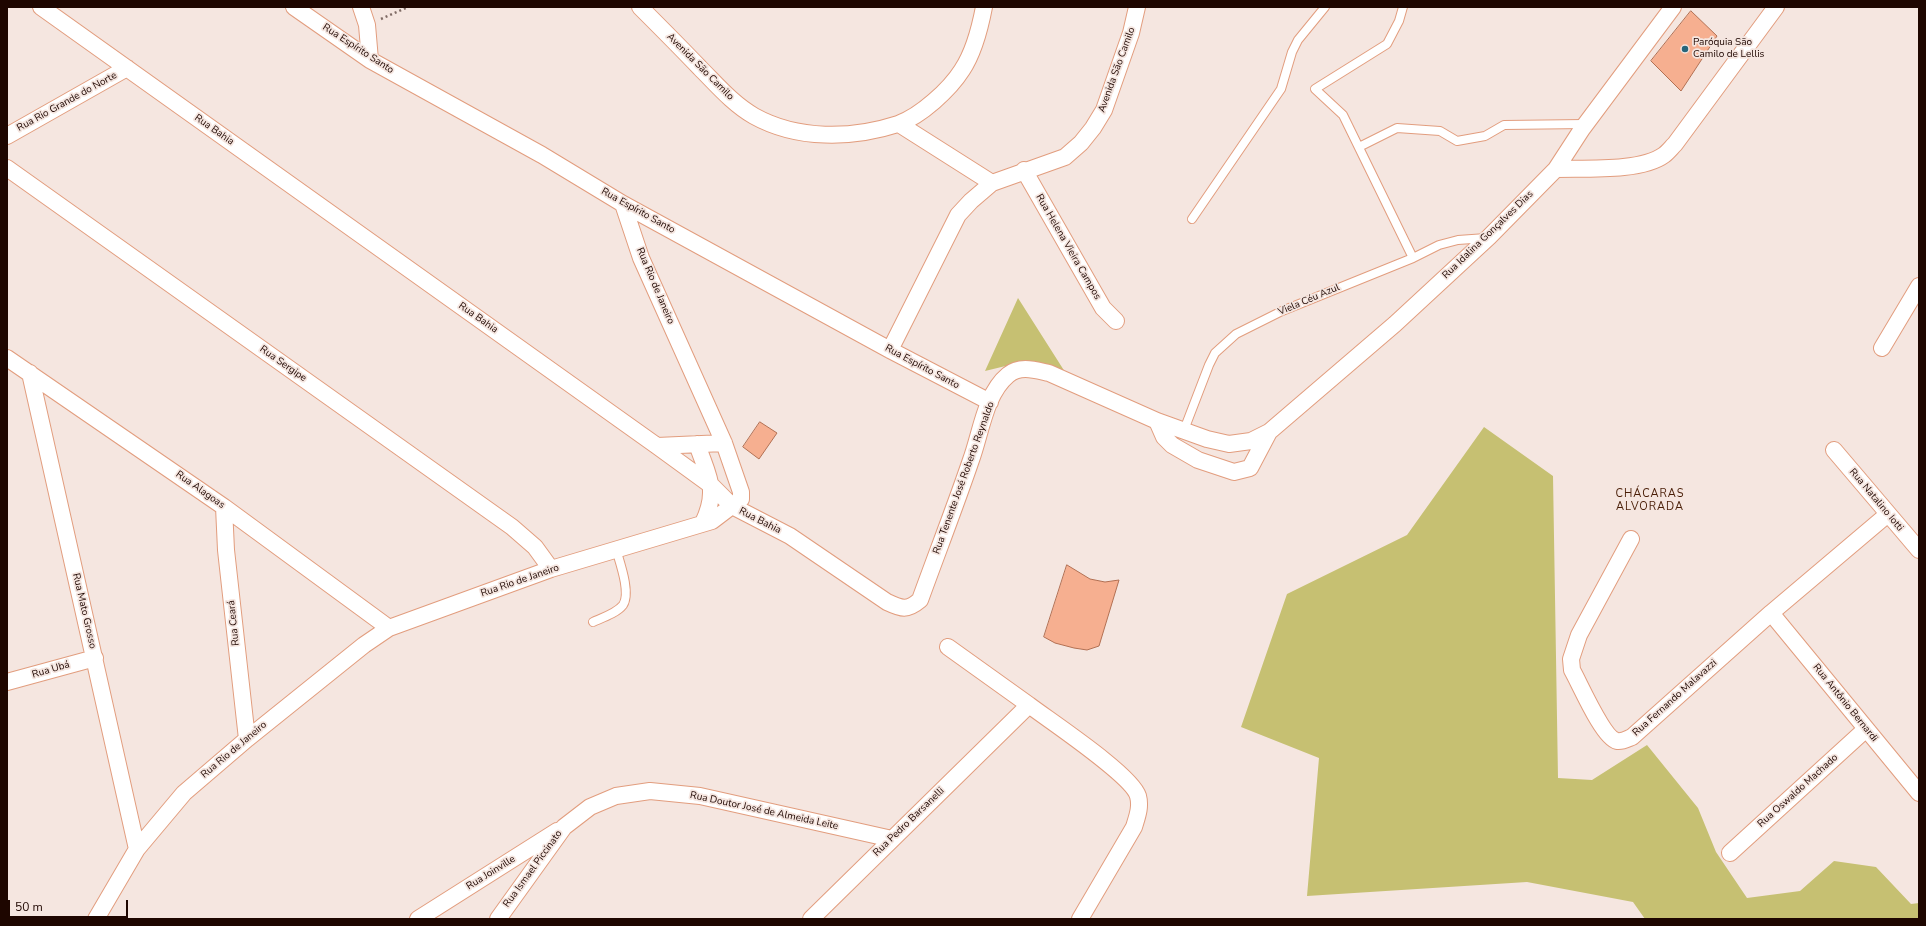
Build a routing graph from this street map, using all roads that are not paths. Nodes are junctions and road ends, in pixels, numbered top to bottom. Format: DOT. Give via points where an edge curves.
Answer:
graph roads {
  1 [pos="41,7"];
  2 [pos="294,7"];
  3 [pos="361,7"];
  4 [pos="640,7"];
  5 [pos="984,7"];
  6 [pos="1137,7"];
  7 [pos="1325,7"];
  8 [pos="1403,7"];
  9 [pos="1673,7"];
  10 [pos="1776,7"];
  11 [pos="370,60"];
  12 [pos="126,68"];
  13 [pos="899,124"];
  14 [pos="1585,124"];
  15 [pos="7,136"];
  16 [pos="1359,148"];
  17 [pos="7,168"];
  18 [pos="1556,169"];
  19 [pos="1024,170"];
  20 [pos="992,183"];
  21 [pos="624,204"];
  22 [pos="1192,219"];
  23 [pos="1489,237"];
  24 [pos="1413,258"];
  25 [pos="1919,286"];
  26 [pos="1116,322"];
  27 [pos="1882,348"];
  28 [pos="890,350"];
  29 [pos="7,358"];
  30 [pos="30,373"];
  31 [pos="990,402"];
  32 [pos="1157,421"];
  33 [pos="1184,430"];
  34 [pos="1269,432"];
  35 [pos="724,442"];
  36 [pos="697,444"];
  37 [pos="658,446"];
  38 [pos="1834,450"];
  39 [pos="712,486"];
  40 [pos="732,506"];
  41 [pos="224,507"];
  42 [pos="1888,514"];
  43 [pos="703,523"];
  44 [pos="1631,539"];
  45 [pos="616,549"];
  46 [pos="1919,550"];
  47 [pos="551,569"];
  48 [pos="920,600"];
  49 [pos="1771,613"];
  50 [pos="593,622"];
  51 [pos="389,628"];
  52 [pos="948,646"];
  53 [pos="95,658"];
  54 [pos="7,682"];
  55 [pos="1029,705"];
  56 [pos="1866,729"];
  57 [pos="247,739"];
  58 [pos="1919,793"];
  59 [pos="590,807"];
  60 [pos="564,827"];
  61 [pos="892,839"];
  62 [pos="137,850"];
  63 [pos="1730,853"];
  64 [pos="96,919"];
  65 [pos="418,919"];
  66 [pos="498,919"];
  67 [pos="811,919"];
  68 [pos="1080,919"];
  1 -- 12 [label="street, Rua Bahia"];
  2 -- 11 [label="street, Rua Espírito Santo"];
  3 -- 11 [label="street" via="367,25"];
  4 -- 13 [label="street, Avenida São Camilo" via="730,98 754,116 782,128 817,134 850,135"];
  5 -- 13 [label="street, Avenida São Camilo" via="979,30 963,69 946,91"];
  6 -- 19 [label="street, Avenida São Camilo" via="1131,33 1104,110 1093,128 1065,157"];
  7 -- 22 [label="lane" via="1298,40 1281,89"];
  8 -- 16 [label="lane" via="1387,44 1315,89 1344,115"];
  9 -- 14 [label="street, Rua Idalina Gonçalves Dias"];
  10 -- 18 [label="street" via="1675,144 1663,156 1624,167"];
  11 -- 21 [label="street, Rua Espírito Santo" via="542,155"];
  12 -- 15 [label="street, Rua Rio Grande do Norte"];
  12 -- 37 [label="street, Rua Bahia"];
  13 -- 20 [label="street"];
  14 -- 16 [label="lane" via="1504,125 1485,136 1457,141 1440,131 1397,128"];
  14 -- 18 [label="street, Rua Idalina Gonçalves Dias"];
  16 -- 24 [label="lane"];
  17 -- 47 [label="street, Rua Sergipe" via="512,527 535,547"];
  18 -- 23 [label="street, Rua Idalina Gonçalves Dias"];
  19 -- 20 [label="street, Avenida São Camilo"];
  19 -- 26 [label="street, Rua Helena Vieira Campos" via="1103,308"];
  20 -- 28 [label="street, Avenida São Camilo" via="958,215"];
  21 -- 28 [label="street, Rua Espírito Santo"];
  21 -- 35 [label="street, Rua Rio de Janeiro" via="641,258"];
  23 -- 24 [label="lane, Viela Céu Azul" via="1445,243"];
  23 -- 34 [label="street, Rua Idalina Gonçalves Dias" via="1395,324"];
  24 -- 33 [label="lane, Viela Céu Azul" via="1282,311 1225,342 1209,365"];
  25 -- 27 [label="street"];
  28 -- 31 [label="street, Rua Espírito Santo"];
  29 -- 30 [label="street, Rua Alagoas"];
  30 -- 41 [label="street, Rua Alagoas"];
  30 -- 53 [label="street, Rua Mato Grosso"];
  31 -- 32 [label="street, Rua Tenente José Roberto Reynaldo" via="1007,376 1016,370 1030,369 1049,373"];
  31 -- 48 [label="street, Rua Tenente José Roberto Reynaldo" via="972,459"];
  32 -- 33 [label="street, Rua Idalina Gonçalves Dias"];
  32 -- 34 [label="street, Rua Idalina Gonçalves Dias" via="1164,437 1172,445 1198,460 1234,472 1250,468"];
  33 -- 34 [label="street, Rua Idalina Gonçalves Dias" via="1229,444 1251,441"];
  35 -- 36 [label="street"];
  35 -- 40 [label="street, Rua Rio de Janeiro" via="741,492 741,500"];
  36 -- 37 [label="street"];
  36 -- 39 [label="street"];
  37 -- 39 [label="street, Rua Bahia"];
  38 -- 42 [label="street, Rua Natalino Iotti"];
  39 -- 40 [label="street, Rua Bahia"];
  39 -- 43 [label="street" via="712,502"];
  40 -- 43 [label="street, Rua Rio de Janeiro" via="720,516"];
  40 -- 48 [label="street, Rua Bahia" via="790,536 887,602 906,608 912,607"];
  41 -- 51 [label="street, Rua Alagoas"];
  41 -- 57 [label="street, Rua Ceará" via="226,550"];
  42 -- 46 [label="street, Rua Natalino Iotti"];
  42 -- 49 [label="street, Rua Fernando Malavazzi"];
  43 -- 45 [label="street, Rua Rio de Janeiro"];
  44 -- 49 [label="street, Rua Fernando Malavazzi" via="1578,635 1571,659 1572,670 1605,733 1616,741 1632,737"];
  45 -- 47 [label="street, Rua Rio de Janeiro"];
  45 -- 50 [label="lane" via="626,595 623,605"];
  47 -- 51 [label="street, Rua Rio de Janeiro"];
  49 -- 56 [label="street, Rua Antônio Bernardi"];
  51 -- 57 [label="street, Rua Rio de Janeiro" via="364,645"];
  52 -- 55 [label="street"];
  53 -- 54 [label="street, Rua Ubá"];
  53 -- 62 [label="street, Rua Mato Grosso"];
  55 -- 61 [label="street, Rua Pedro Barsanelli"];
  55 -- 68 [label="street" via="1125,778 1138,796 1139,811 1134,827"];
  56 -- 58 [label="street, Rua Antônio Bernardi"];
  56 -- 63 [label="street, Rua Oswaldo Machado"];
  57 -- 62 [label="street, Rua Rio de Janeiro" via="184,792"];
  59 -- 60 [label="street, Rua Ismael Piccinato"];
  59 -- 61 [label="street, Rua Doutor José de Almeida Leite" via="616,796 650,791 700,796"];
  60 -- 65 [label="street, Rua Joinville"];
  60 -- 66 [label="street, Rua Ismael Piccinato"];
  61 -- 67 [label="street, Rua Pedro Barsanelli"];
  62 -- 64 [label="street, Rua Rio de Janeiro"];
}
